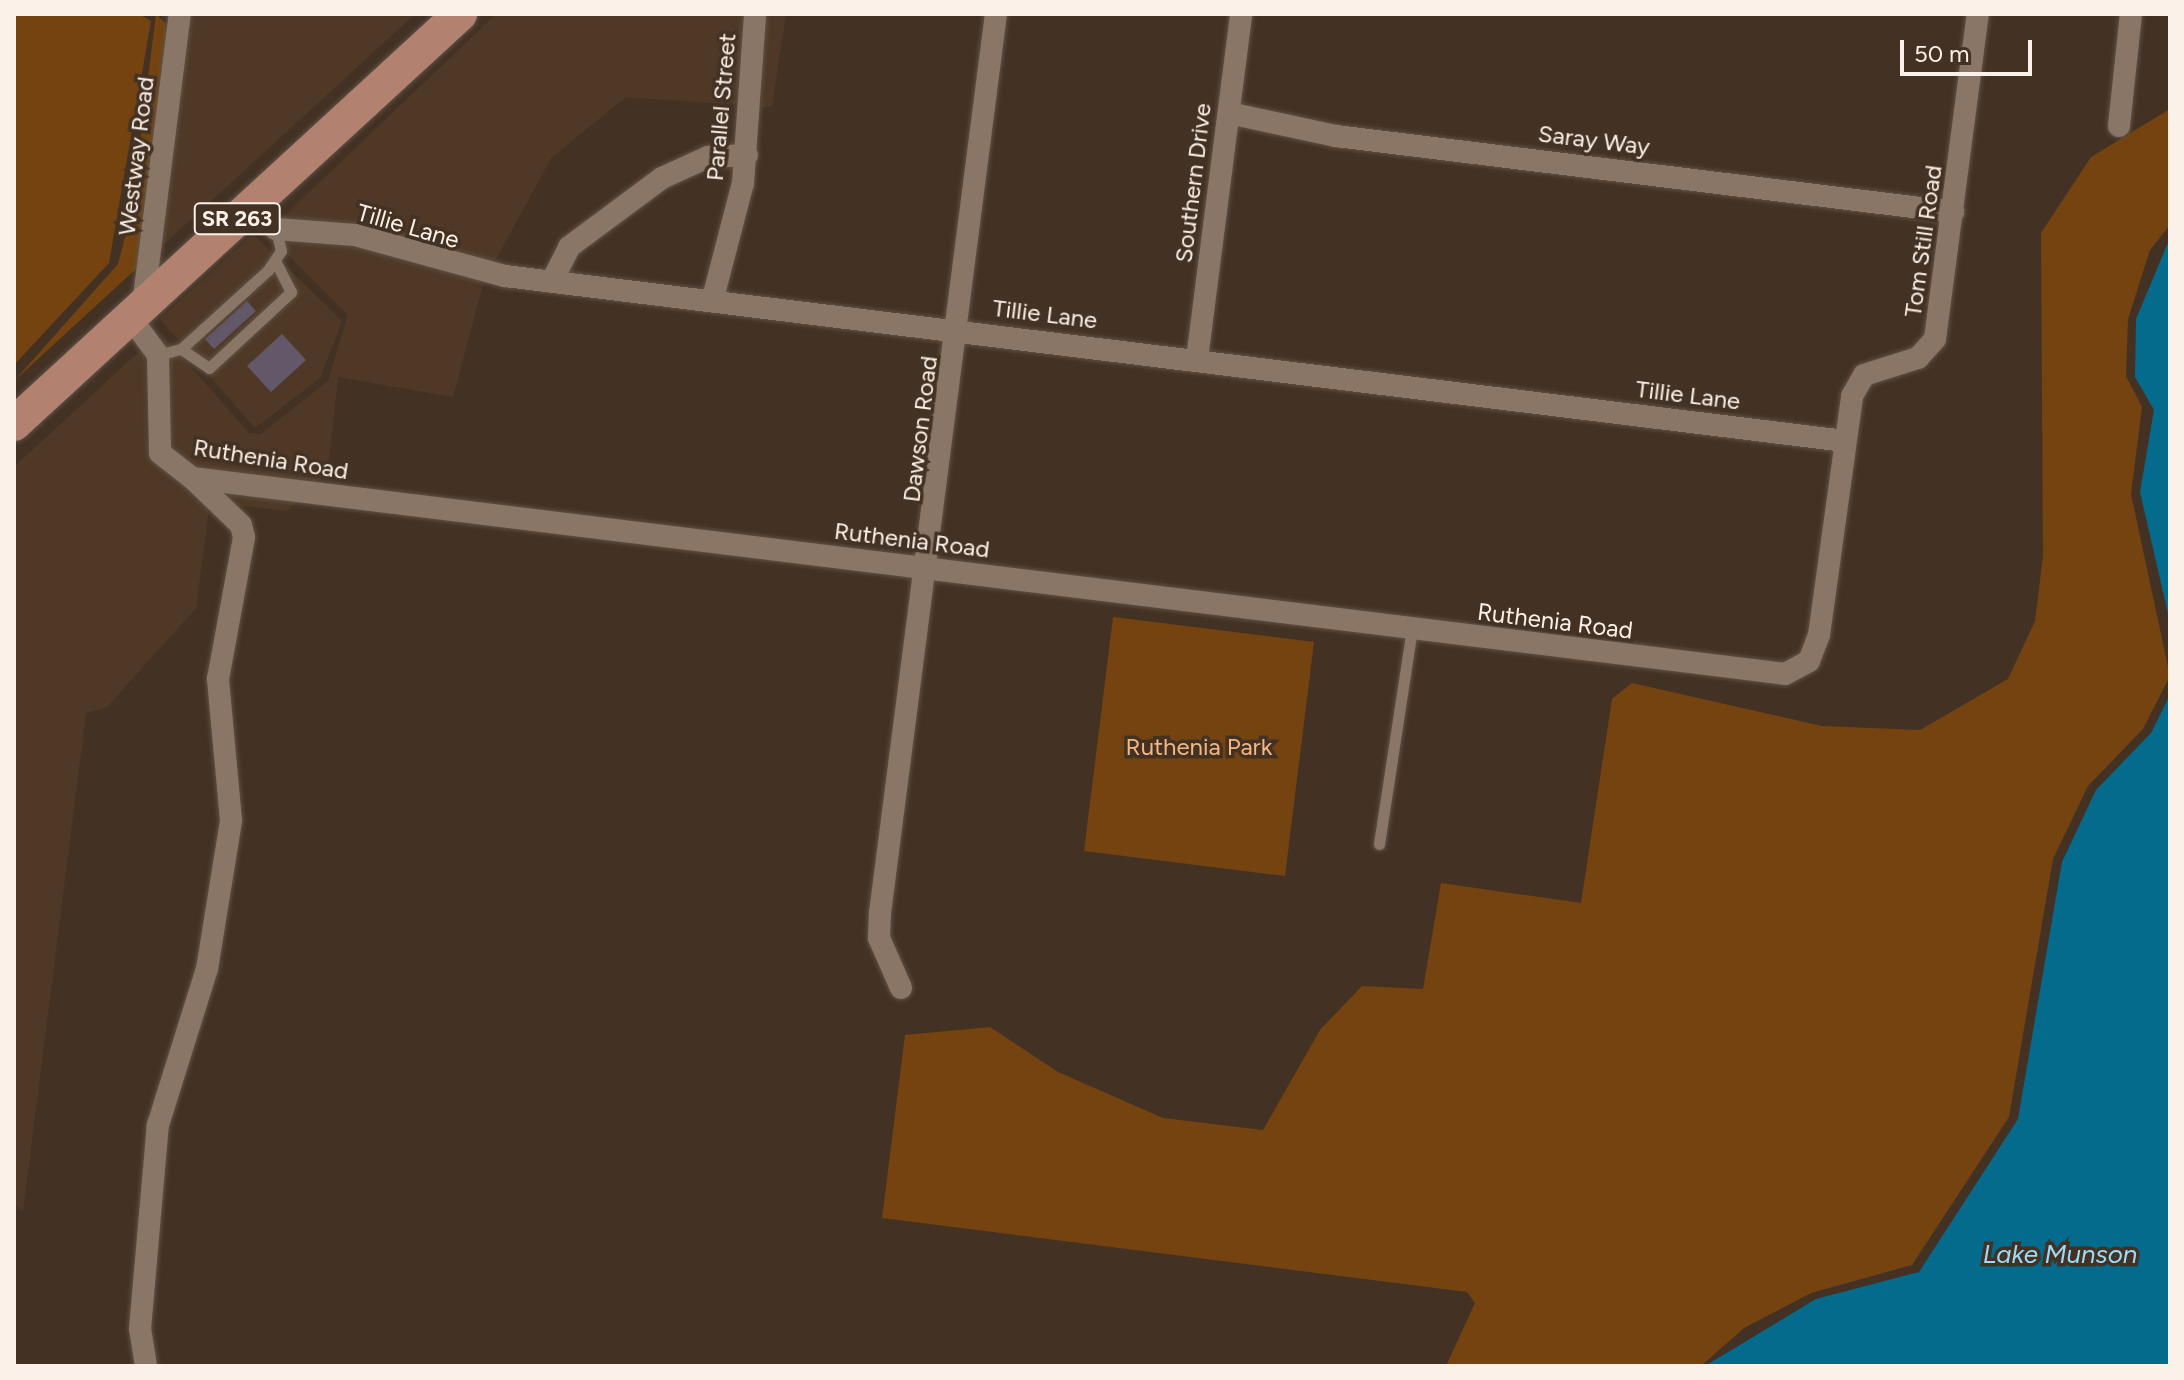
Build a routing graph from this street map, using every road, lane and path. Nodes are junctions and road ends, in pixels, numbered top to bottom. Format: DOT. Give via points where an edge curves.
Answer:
graph roads {
  1 [pos="180,14"];
  2 [pos="460,14"];
  3 [pos="755,14"];
  4 [pos="996,14"];
  5 [pos="1241,14"];
  6 [pos="1978,14"];
  7 [pos="2131,14"];
  8 [pos="1229,113"];
  9 [pos="2119,126"];
  10 [pos="747,155"];
  11 [pos="1953,212"];
  12 [pos="264,218"];
  13 [pos="275,261"];
  14 [pos="552,281"];
  15 [pos="713,298"];
  16 [pos="136,311"];
  17 [pos="958,329"];
  18 [pos="181,349"];
  19 [pos="158,355"];
  20 [pos="1197,359"];
  21 [pos="14,424"];
  22 [pos="1845,441"];
  23 [pos="192,478"];
  24 [pos="929,568"];
  25 [pos="1412,629"];
  26 [pos="1809,661"];
  27 [pos="1379,844"];
  28 [pos="901,988"];
  29 [pos="146,1366"];
  1 -- 16 [label="street, Westway Road"];
  2 -- 12 [label="main road, SR 263"];
  3 -- 10 [label="street, Parallel Street"];
  4 -- 17 [label="street, Dawson Road"];
  5 -- 8 [label="street, Southern Drive"];
  6 -- 11 [label="street, Tom Still Road"];
  7 -- 9 [label="street"];
  8 -- 11 [label="street, Saray Way" via="1336,136"];
  8 -- 20 [label="street, Southern Drive"];
  10 -- 14 [label="street" via="708,157 662,178 569,247"];
  10 -- 15 [label="street, Parallel Street"];
  11 -- 22 [label="street, Tom Still Road" via="1935,339 1918,358 1864,375 1852,396"];
  12 -- 13 [label="lane" via="281,251"];
  12 -- 14 [label="street, Tillie Lane" via="355,235 460,269"];
  12 -- 16 [label="main road, SR 263"];
  13 -- 18 [label="lane"];
  13 -- 18 [label="lane" via="291,292 209,368"];
  14 -- 15 [label="street, Tillie Lane"];
  15 -- 17 [label="street, Tillie Lane"];
  16 -- 19 [label="street"];
  16 -- 21 [label="main road, SR 263"];
  17 -- 20 [label="street, Tillie Lane"];
  17 -- 24 [label="street, Dawson Road"];
  18 -- 19 [label="lane"];
  19 -- 23 [label="street, Ruthenia Road" via="157,440 168,464"];
  20 -- 22 [label="street, Tillie Lane"];
  22 -- 26 [label="street, Tom Still Road" via="1819,635"];
  23 -- 24 [label="street, Ruthenia Road"];
  23 -- 29 [label="street" via="241,525 244,537 218,679 231,820 207,969 158,1125 140,1329"];
  24 -- 25 [label="street, Ruthenia Road"];
  24 -- 28 [label="street, Dawson Road" via="880,913 879,938"];
  25 -- 26 [label="street, Ruthenia Road" via="1766,674 1785,674"];
  25 -- 27 [label="lane"];
}
